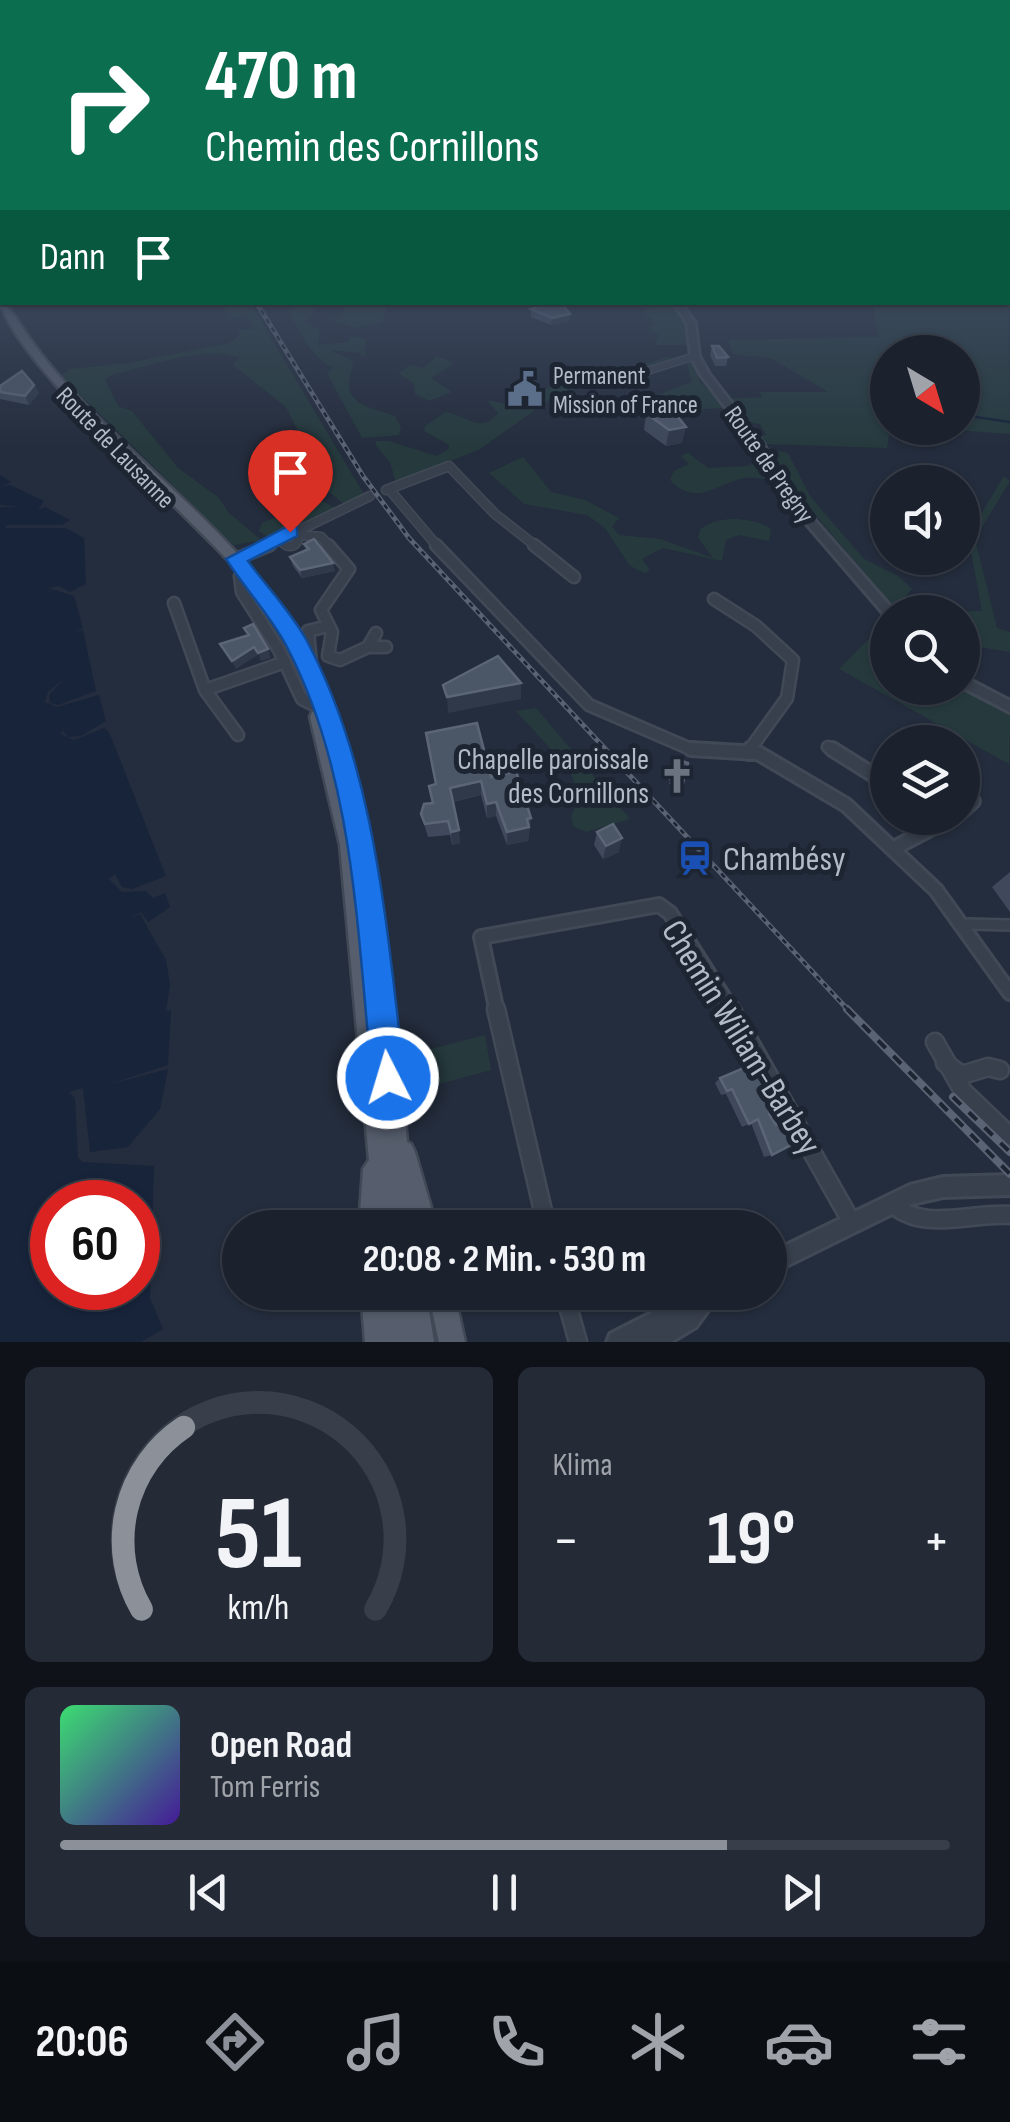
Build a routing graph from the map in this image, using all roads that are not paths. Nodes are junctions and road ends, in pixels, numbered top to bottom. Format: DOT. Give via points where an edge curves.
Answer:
graph roads {
  1 [pos="7,322"];
  2 [pos="16,322"];
  3 [pos="689,322"];
  4 [pos="695,356"];
  5 [pos="628,377"];
  6 [pos="370,496"];
  7 [pos="298,533"];
  8 [pos="230,557"];
  9 [pos="240,576"];
  10 [pos="574,577"];
  11 [pos="874,595"];
  12 [pos="714,599"];
  13 [pos="174,604"];
  14 [pos="328,626"];
  15 [pos="376,633"];
  16 [pos="368,647"];
  17 [pos="386,647"];
  18 [pos="285,662"];
  19 [pos="314,677"];
  20 [pos="205,690"];
  21 [pos="980,690"];
  22 [pos="314,705"];
  23 [pos="1010,707"];
  24 [pos="238,735"];
  25 [pos="828,747"];
  26 [pos="747,753"];
  27 [pos="870,773"];
  28 [pos="914,835"];
  29 [pos="898,846"];
  30 [pos="968,924"];
  31 [pos="1010,925"];
  32 [pos="1010,993"];
  33 [pos="935,1042"];
  34 [pos="942,1060"];
  35 [pos="1000,1070"];
  36 [pos="386,1127"];
  37 [pos="1010,1136"];
  38 [pos="1010,1185"];
  39 [pos="891,1202"];
  40 [pos="374,1210"];
  41 [pos="387,1210"];
  42 [pos="401,1210"];
  43 [pos="418,1210"];
  44 [pos="542,1210"];
  45 [pos="1010,1215"];
  46 [pos="852,1221"];
  47 [pos="787,1255"];
  48 [pos="375,1310"];
  49 [pos="398,1310"];
  50 [pos="416,1310"];
  51 [pos="445,1310"];
  52 [pos="569,1310"];
  53 [pos="680,1310"];
  54 [pos="696,1310"];
  55 [pos="378,1342"];
  56 [pos="402,1342"];
  57 [pos="421,1342"];
  58 [pos="452,1342"];
  59 [pos="578,1342"];
  60 [pos="618,1342"];
  61 [pos="650,1342"];
  1 -- 8 [label="main road, Route de Lausanne" via="42,371"];
  2 -- 8 [label="main road, Route de Lausanne" via="46,365"];
  3 -- 4 [label="street, Route de Pregny"];
  4 -- 5 [label="street"];
  4 -- 11 [label="street, Route de Pregny" via="784,491"];
  6 -- 7 [label="street"];
  7 -- 8 [label="street"];
  7 -- 14 [label="street" via="322,536 349,570 322,607"];
  8 -- 9 [label="main road, Route de Lausanne"];
  8 -- 19 [label="main road, Route de Lausanne" via="275,608"];
  9 -- 18 [label="street, Route de Lausanne" via="242,592"];
  9 -- 22 [label="main road, Route de Lausanne" via="281,633"];
  10 -- 26 [label="street" via="495,514 450,466 387,490 589,705 693,750"];
  12 -- 26 [label="street" via="752,619 794,664 786,698"];
  13 -- 20 [label="street"];
  14 -- 16 [label="street" via="331,658"];
  14 -- 19 [label="street" via="308,631"];
  15 -- 16 [label="street"];
  16 -- 17 [label="street"];
  18 -- 20 [label="street"];
  18 -- 22 [label="street, Route de Lausanne" via="302,699"];
  19 -- 36 [label="main road, Route de Lausanne" via="358,827"];
  20 -- 24 [label="street"];
  21 -- 23 [label="street"];
  22 -- 36 [label="main road, Route de Lausanne" via="349,845"];
  25 -- 27 [label="street"];
  26 -- 29 [label="street" via="786,765"];
  28 -- 29 [label="street"];
  29 -- 30 [label="street"];
  30 -- 31 [label="street"];
  30 -- 32 [label="street"];
  33 -- 34 [label="street"];
  34 -- 35 [label="street" via="962,1074"];
  34 -- 37 [label="street"];
  36 -- 40 [label="main road"];
  36 -- 41 [label="main road, Route de Lausanne"];
  36 -- 42 [label="main road, Route de Lausanne"];
  36 -- 43 [label="main road"];
  38 -- 39 [label="street" via="935,1188"];
  39 -- 45 [label="street" via="906,1216"];
  39 -- 46 [label="street"];
  44 -- 46 [label="street, Chemin Wiliam-Barbey" via="482,938 660,905 737,1019"];
  46 -- 47 [label="street"];
  48 -- 55 [label="main road"];
  49 -- 56 [label="main road"];
  50 -- 57 [label="main road"];
  51 -- 58 [label="main road"];
  52 -- 59 [label="street"];
  53 -- 60 [label="street"];
  54 -- 61 [label="street"];
}
